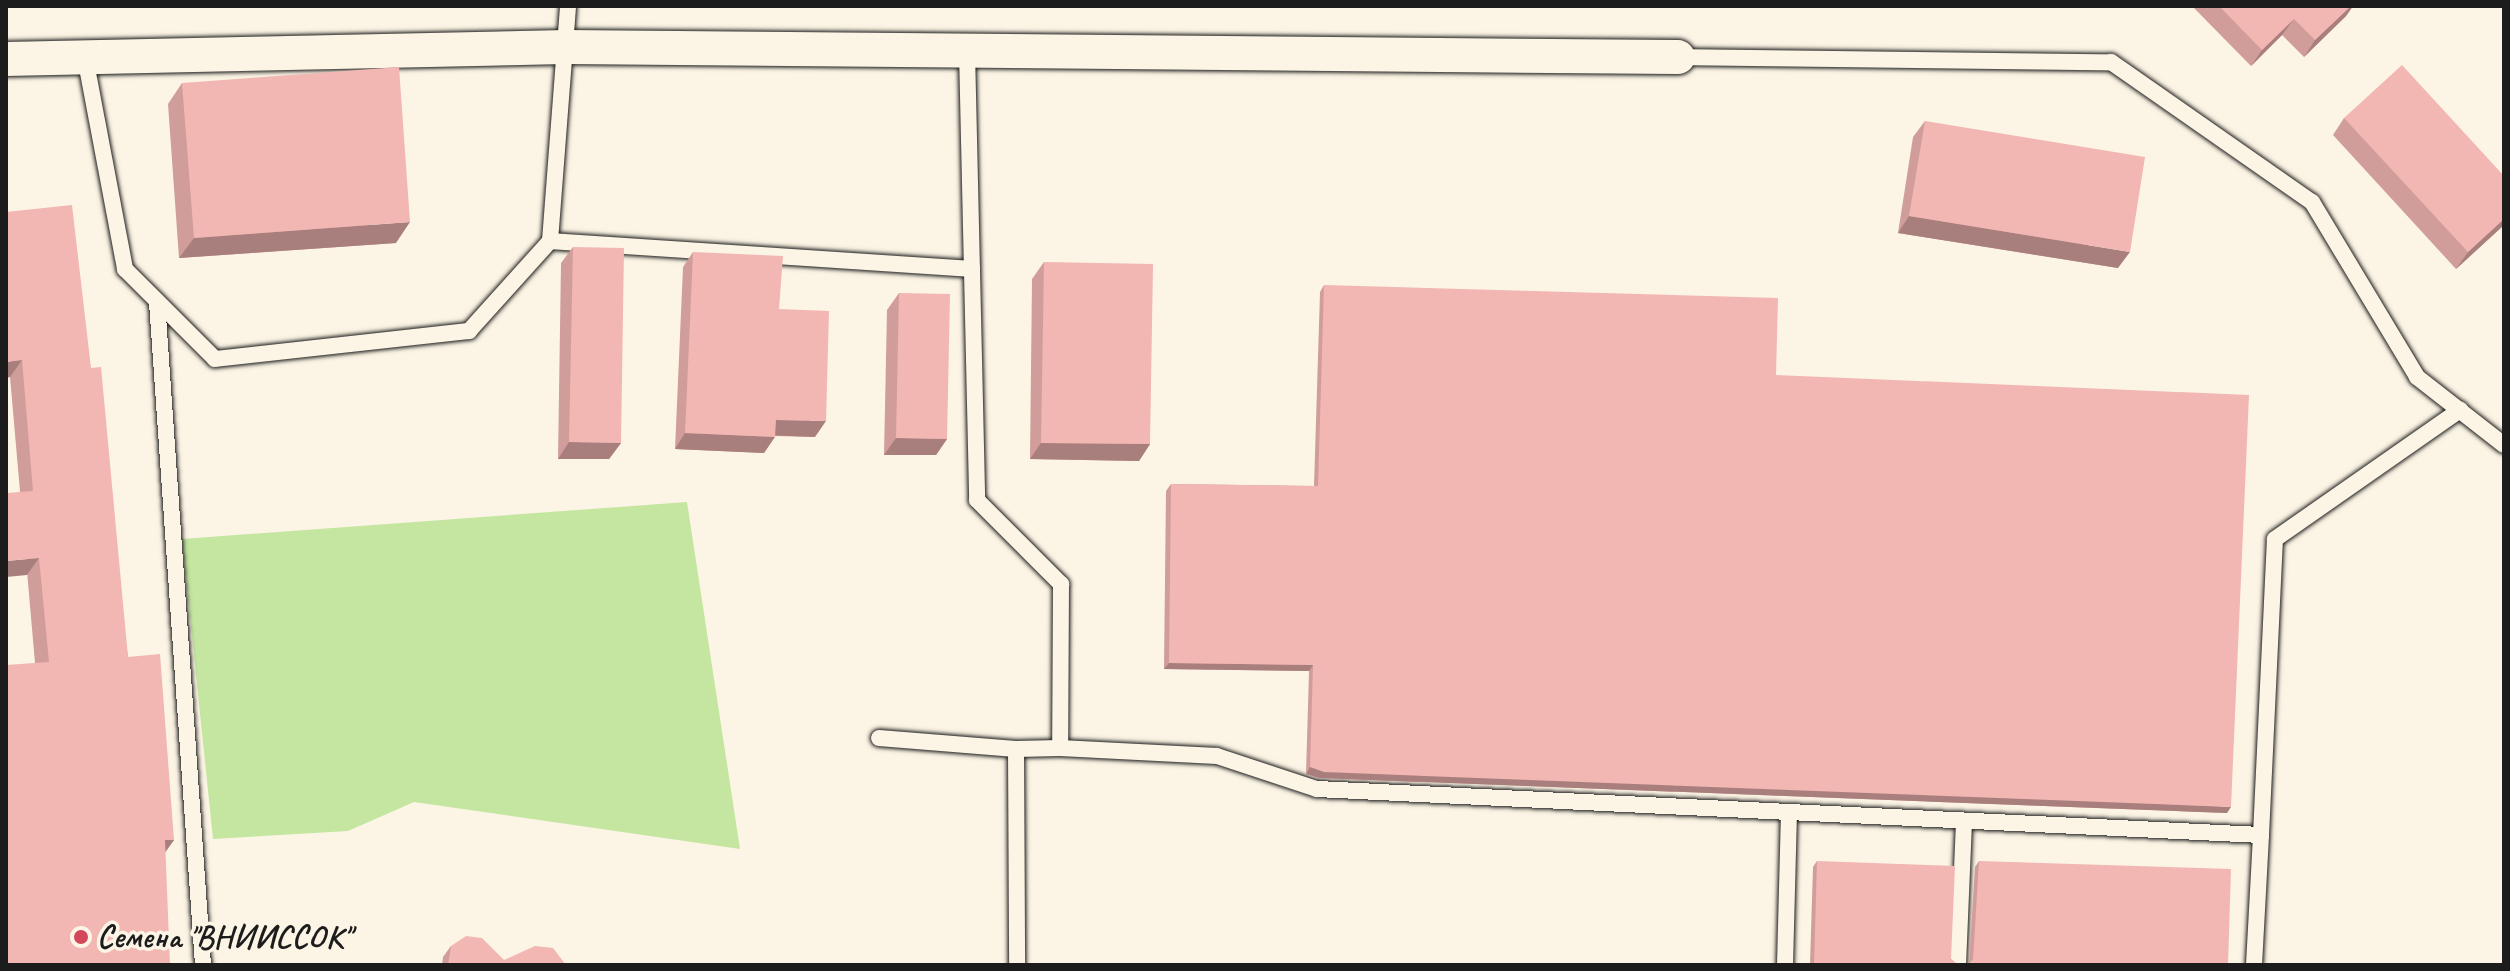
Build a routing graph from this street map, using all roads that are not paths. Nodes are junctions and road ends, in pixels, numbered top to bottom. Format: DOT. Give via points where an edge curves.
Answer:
graph roads {
  1 [pos="568,6"];
  2 [pos="566,47"];
  3 [pos="967,51"];
  4 [pos="85,57"];
  5 [pos="1678,57"];
  6 [pos="6,59"];
  7 [pos="550,241"];
  8 [pos="972,269"];
  9 [pos="157,302"];
  10 [pos="2460,410"];
  11 [pos="2504,445"];
  12 [pos="879,738"];
  13 [pos="1060,748"];
  14 [pos="1016,749"];
  15 [pos="1789,814"];
  16 [pos="1964,822"];
  17 [pos="2261,835"];
  18 [pos="203,965"];
  19 [pos="1017,965"];
  20 [pos="1785,965"];
  21 [pos="1958,965"];
  22 [pos="2254,965"];
  1 -- 2 [label="lane"];
  2 -- 3 [label="street"];
  2 -- 4 [label="street"];
  2 -- 7 [label="lane"];
  3 -- 5 [label="street"];
  3 -- 8 [label="lane"];
  4 -- 6 [label="street"];
  4 -- 9 [label="lane" via="125,269"];
  5 -- 10 [label="lane" via="2111,62 2312,202 2417,377"];
  7 -- 8 [label="lane"];
  7 -- 9 [label="lane" via="469,331 215,359"];
  8 -- 13 [label="lane" via="977,500 1061,584"];
  9 -- 18 [label="lane"];
  10 -- 11 [label="lane"];
  10 -- 17 [label="lane" via="2275,539"];
  12 -- 14 [label="lane"];
  13 -- 14 [label="lane"];
  13 -- 15 [label="lane" via="1217,756 1317,789"];
  14 -- 19 [label="lane"];
  15 -- 16 [label="lane"];
  15 -- 20 [label="lane"];
  16 -- 17 [label="lane"];
  16 -- 21 [label="lane"];
  17 -- 22 [label="lane"];
}
